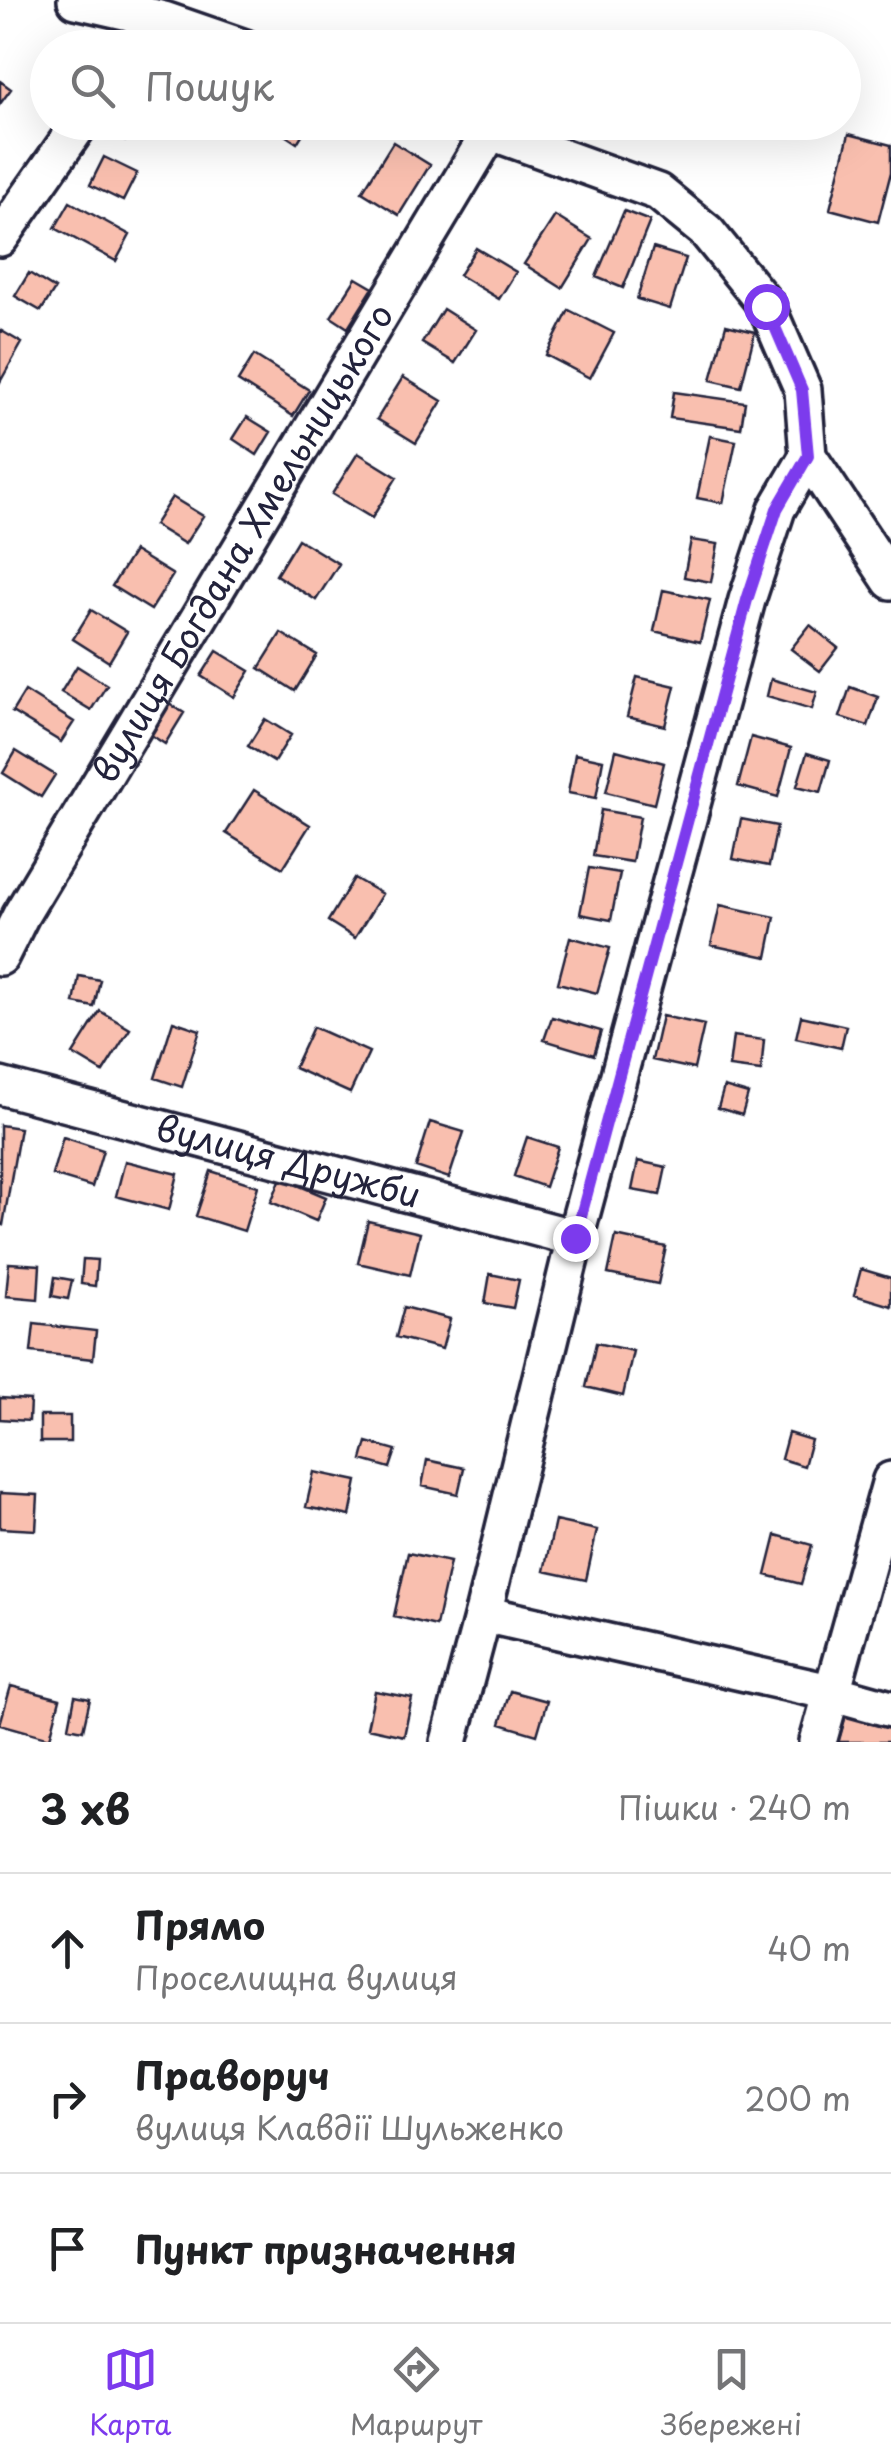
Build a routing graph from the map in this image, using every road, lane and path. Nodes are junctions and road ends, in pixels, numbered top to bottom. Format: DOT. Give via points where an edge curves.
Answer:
graph roads {
  1 [pos="76,0"];
  2 [pos="164,13"];
  3 [pos="203,30"];
  4 [pos="68,140"];
  5 [pos="469,140"];
  6 [pos="513,140"];
  7 [pos="0,238"];
  8 [pos="808,456"];
  9 [pos="891,581"];
  10 [pos="0,957"];
  11 [pos="0,1086"];
  12 [pos="575,1238"];
  13 [pos="891,1480"];
  14 [pos="484,1614"];
  15 [pos="830,1692"];
  16 [pos="891,1709"];
  17 [pos="449,1742"];
  18 [pos="818,1742"];
  1 -- 2 [label="street"];
  2 -- 3 [label="street"];
  4 -- 7 [label="street"];
  5 -- 10 [label="street, вулиця Богдана Хмельницького"];
  6 -- 8 [label="street" via="658,192 707,232 766,306 802,390"];
  8 -- 9 [label="street"];
  8 -- 12 [label="street" via="777,509 747,600"];
  11 -- 12 [label="street, вулиця Дружби"];
  12 -- 14 [label="street"];
  13 -- 15 [label="street"];
  14 -- 15 [label="street"];
  14 -- 17 [label="street"];
  15 -- 16 [label="street"];
  15 -- 18 [label="street"];
}
